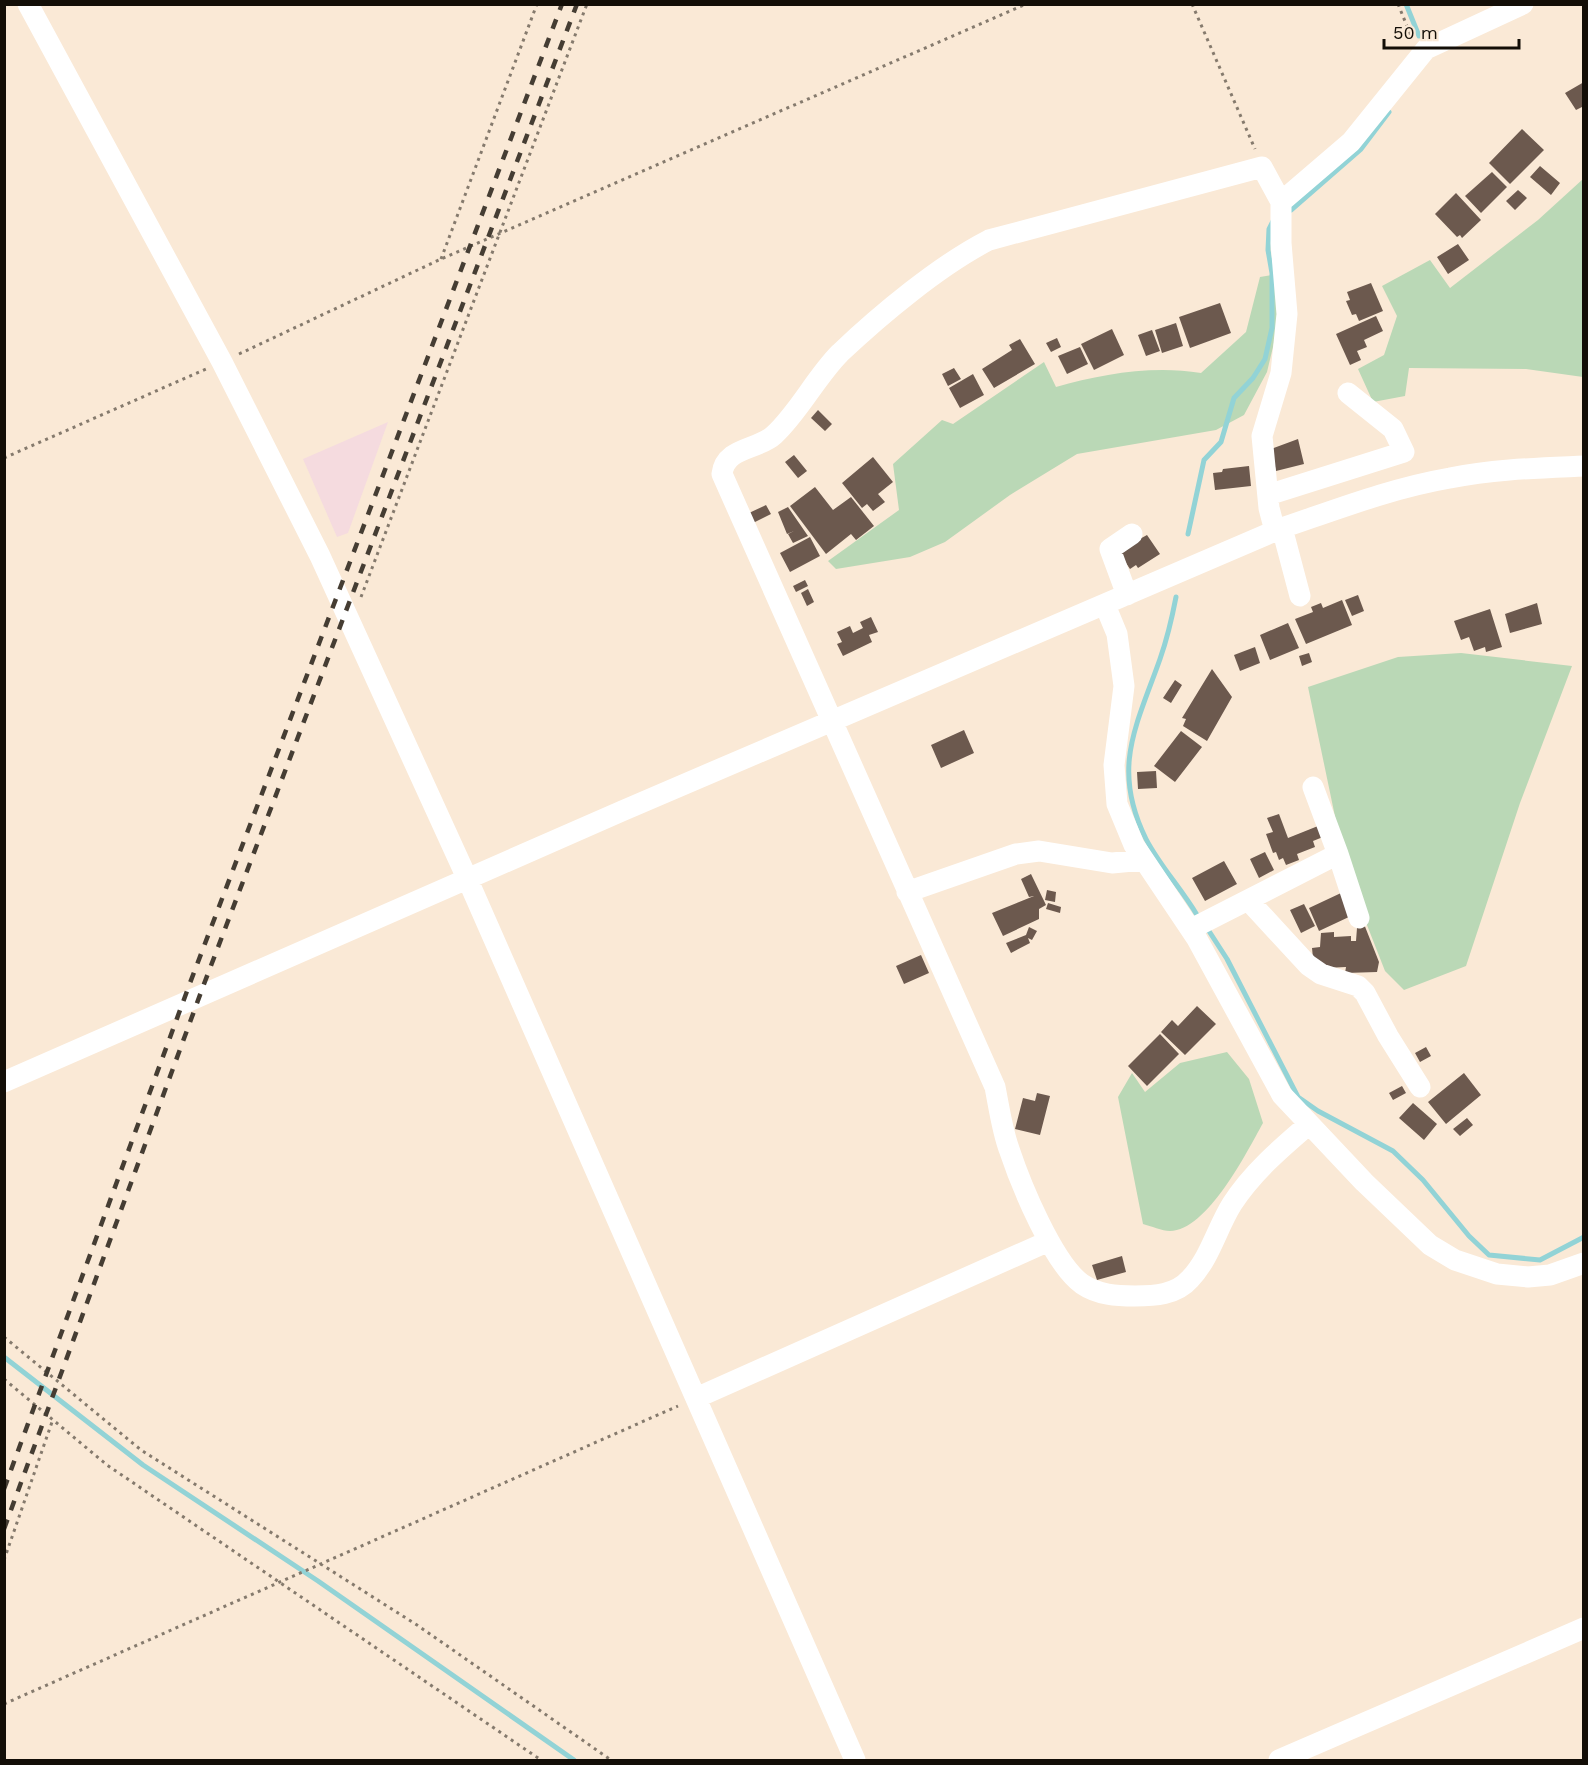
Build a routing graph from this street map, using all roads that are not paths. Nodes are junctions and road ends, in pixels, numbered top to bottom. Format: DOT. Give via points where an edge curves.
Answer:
graph roads {
  1 [pos="28,4"];
  2 [pos="1523,4"];
  3 [pos="1281,202"];
  4 [pos="1348,393"];
  5 [pos="1404,452"];
  6 [pos="1584,466"];
  7 [pos="1416,486"];
  8 [pos="1268,495"];
  9 [pos="1279,530"];
  10 [pos="1132,534"];
  11 [pos="1127,595"];
  12 [pos="1300,596"];
  13 [pos="1106,604"];
  14 [pos="833,721"];
  15 [pos="1313,787"];
  16 [pos="1338,854"];
  17 [pos="1144,860"];
  18 [pos="467,878"];
  19 [pos="907,891"];
  20 [pos="1248,900"];
  21 [pos="1359,918"];
  22 [pos="1191,929"];
  23 [pos="4,1082"];
  24 [pos="1420,1088"];
  25 [pos="1308,1125"];
  26 [pos="1049,1241"];
  27 [pos="1584,1263"];
  28 [pos="696,1398"];
  29 [pos="1584,1628"];
  30 [pos="855,1761"];
  31 [pos="1279,1761"];
  1 -- 18 [label="street" via="222,362 320,555"];
  2 -- 3 [label="street" via="1445,38 1420,56 1351,142"];
  3 -- 8 [label="street" via="1287,314 1281,373 1262,436"];
  3 -- 14 [label="street" via="1262,167 989,240 925,281 840,353 773,436 732,455 722,474"];
  4 -- 5 [label="street" via="1393,429"];
  5 -- 7 [label="street"];
  5 -- 8 [label="street"];
  6 -- 7 [label="street" via="1524,468 1451,477"];
  7 -- 9 [label="street" via="1380,494"];
  8 -- 9 [label="street"];
  9 -- 11 [label="street"];
  9 -- 12 [label="street"];
  10 -- 11 [label="street" via="1110,549"];
  11 -- 13 [label="street"];
  13 -- 14 [label="street"];
  13 -- 17 [label="street" via="1117,634 1125,686 1114,765 1117,804"];
  14 -- 18 [label="street"];
  14 -- 19 [label="street"];
  15 -- 16 [label="street"];
  16 -- 20 [label="street"];
  16 -- 21 [label="street"];
  17 -- 19 [label="street" via="1112,863 1039,850"];
  17 -- 22 [label="street"];
  18 -- 23 [label="street"];
  18 -- 28 [label="street"];
  19 -- 26 [label="street" via="995,1087 1008,1149"];
  20 -- 22 [label="street"];
  20 -- 24 [label="street" via="1308,965 1321,974 1358,986 1365,993"];
  22 -- 25 [label="street" via="1282,1095"];
  25 -- 26 [label="street" via="1253,1177 1232,1204 1200,1267 1175,1290 1154,1296 1097,1292 1068,1270"];
  25 -- 27 [label="street" via="1430,1245 1455,1260 1497,1274 1528,1277 1550,1275"];
  26 -- 28 [label="street"];
  28 -- 30 [label="street"];
  29 -- 31 [label="street"];
}
